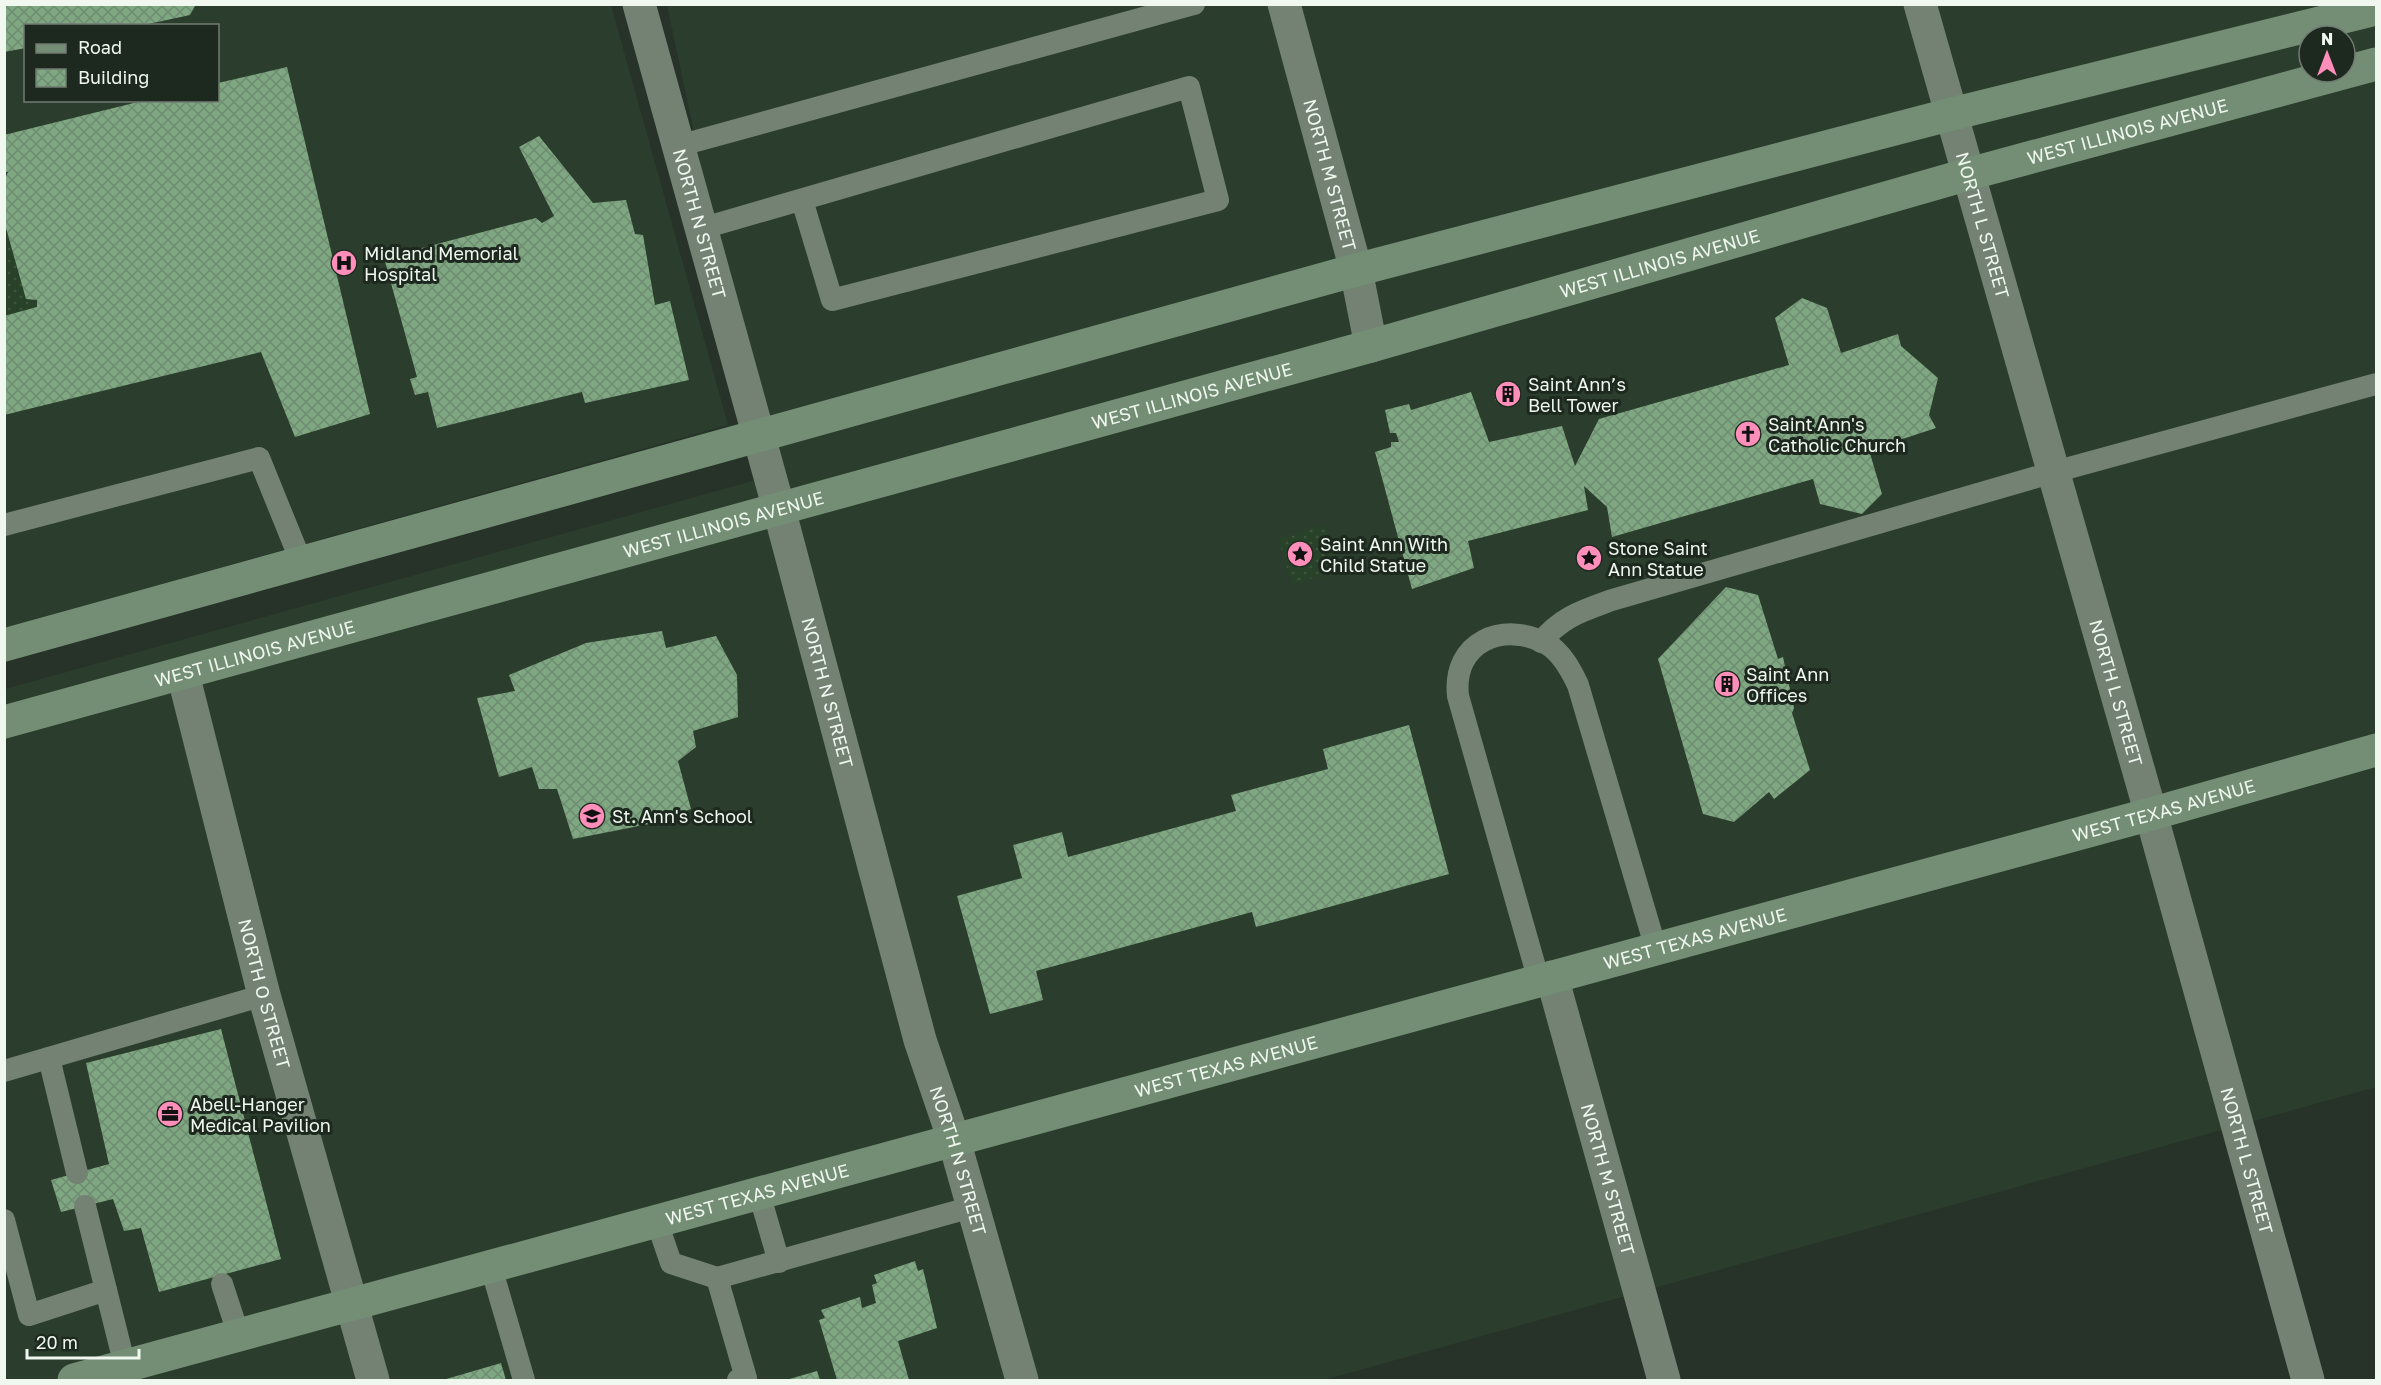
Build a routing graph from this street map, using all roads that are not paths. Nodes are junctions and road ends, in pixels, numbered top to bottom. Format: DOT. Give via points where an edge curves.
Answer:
graph roads {
  1 [pos="639,4"];
  2 [pos="1194,4"];
  3 [pos="1284,4"];
  4 [pos="1920,4"];
  5 [pos="2376,9"];
  6 [pos="2376,64"];
  7 [pos="1952,114"];
  8 [pos="678,146"];
  9 [pos="1969,174"];
  10 [pos="802,200"];
  11 [pos="700,230"];
  12 [pos="1356,270"];
  13 [pos="1371,346"];
  14 [pos="2376,384"];
  15 [pos="758,436"];
  16 [pos="2054,472"];
  17 [pos="779,509"];
  18 [pos="4,525"];
  19 [pos="302,564"];
  20 [pos="1541,642"];
  21 [pos="4,645"];
  22 [pos="183,674"];
  23 [pos="4,722"];
  24 [pos="2376,750"];
  25 [pos="2151,814"];
  26 [pos="1656,949"];
  27 [pos="1546,979"];
  28 [pos="264,995"];
  29 [pos="49,1058"];
  30 [pos="4,1071"];
  31 [pos="954,1140"];
  32 [pos="77,1173"];
  33 [pos="759,1193"];
  34 [pos="85,1206"];
  35 [pos="972,1207"];
  36 [pos="4,1220"];
  37 [pos="657,1222"];
  38 [pos="779,1262"];
  39 [pos="491,1267"];
  40 [pos="717,1278"];
  41 [pos="222,1284"];
  42 [pos="106,1290"];
  43 [pos="352,1305"];
  44 [pos="239,1336"];
  45 [pos="125,1366"];
  46 [pos="74,1380"];
  47 [pos="373,1380"];
  48 [pos="524,1380"];
  49 [pos="738,1380"];
  50 [pos="1022,1380"];
  51 [pos="1664,1380"];
  52 [pos="2308,1380"];
  1 -- 8 [label="street, NORTH N STREET"];
  2 -- 8 [label="lane"];
  3 -- 12 [label="street, NORTH M STREET"];
  4 -- 7 [label="street, NORTH L STREET"];
  5 -- 7 [label="main road"];
  6 -- 9 [label="main road, WEST ILLINOIS AVENUE"];
  7 -- 9 [label="street, NORTH L STREET"];
  7 -- 12 [label="main road"];
  8 -- 11 [label="street, NORTH N STREET"];
  9 -- 13 [label="main road, WEST ILLINOIS AVENUE"];
  9 -- 16 [label="street, NORTH L STREET"];
  10 -- 10 [label="lane" via="1189,87 1218,200 832,300"];
  10 -- 11 [label="lane"];
  11 -- 15 [label="street, NORTH N STREET"];
  12 -- 13 [label="street, NORTH M STREET"];
  12 -- 15 [label="main road"];
  13 -- 17 [label="main road, WEST ILLINOIS AVENUE"];
  14 -- 16 [label="lane"];
  15 -- 17 [label="street, NORTH N STREET"];
  15 -- 19 [label="main road"];
  16 -- 20 [label="lane" via="1612,600 1554,625"];
  16 -- 25 [label="street, NORTH L STREET"];
  17 -- 22 [label="main road, WEST ILLINOIS AVENUE"];
  17 -- 31 [label="street, NORTH N STREET" via="920,1040"];
  18 -- 19 [label="lane" via="259,458"];
  19 -- 21 [label="main road"];
  20 -- 26 [label="lane" via="1559,655 1578,685"];
  20 -- 27 [label="lane" via="1514,634 1479,643 1461,661 1456,682"];
  22 -- 23 [label="main road, WEST ILLINOIS AVENUE"];
  22 -- 28 [label="street, NORTH O STREET"];
  24 -- 25 [label="main road, WEST TEXAS AVENUE"];
  25 -- 26 [label="main road, WEST TEXAS AVENUE"];
  25 -- 52 [label="street, NORTH L STREET"];
  26 -- 27 [label="main road, WEST TEXAS AVENUE"];
  27 -- 31 [label="main road, WEST TEXAS AVENUE"];
  27 -- 51 [label="street, NORTH M STREET"];
  28 -- 29 [label="lane"];
  28 -- 43 [label="street, NORTH O STREET"];
  29 -- 30 [label="lane"];
  29 -- 32 [label="lane"];
  31 -- 33 [label="main road, WEST TEXAS AVENUE"];
  31 -- 35 [label="street, NORTH N STREET"];
  33 -- 37 [label="main road, WEST TEXAS AVENUE"];
  33 -- 38 [label="lane"];
  34 -- 42 [label="lane"];
  35 -- 38 [label="lane"];
  35 -- 50 [label="street, NORTH N STREET"];
  36 -- 42 [label="lane" via="29,1315"];
  37 -- 39 [label="main road, WEST TEXAS AVENUE"];
  37 -- 40 [label="lane" via="671,1263"];
  38 -- 40 [label="lane"];
  39 -- 43 [label="main road, WEST TEXAS AVENUE"];
  39 -- 48 [label="lane"];
  40 -- 49 [label="lane" via="746,1378"];
  41 -- 44 [label="lane"];
  42 -- 45 [label="lane"];
  43 -- 44 [label="main road, WEST TEXAS AVENUE"];
  43 -- 47 [label="street, NORTH O STREET"];
  44 -- 45 [label="main road, WEST TEXAS AVENUE"];
  45 -- 46 [label="main road, WEST TEXAS AVENUE"];
}
